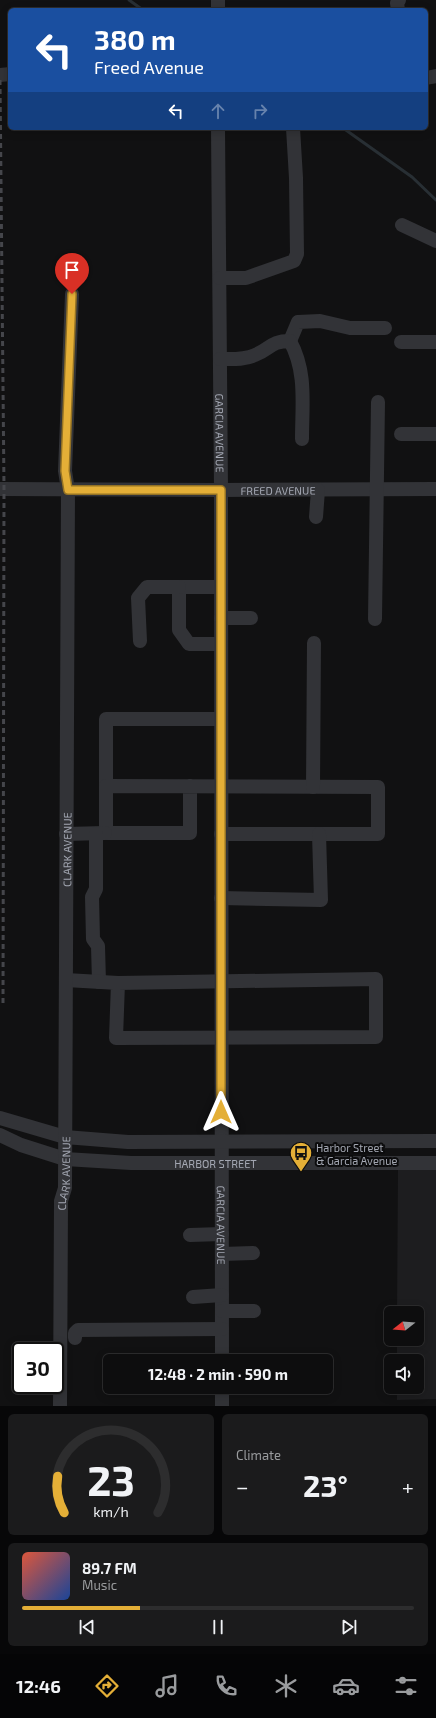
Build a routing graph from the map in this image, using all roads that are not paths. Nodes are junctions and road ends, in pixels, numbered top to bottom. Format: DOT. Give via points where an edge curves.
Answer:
graph roads {
  1 [pos="218,130"];
  2 [pos="293,130"];
  3 [pos="402,225"];
  4 [pos="436,241"];
  5 [pos="220,278"];
  6 [pos="72,294"];
  7 [pos="385,328"];
  8 [pos="290,341"];
  9 [pos="401,342"];
  10 [pos="436,342"];
  11 [pos="220,359"];
  12 [pos="378,402"];
  13 [pos="401,434"];
  14 [pos="436,434"];
  15 [pos="302,439"];
  16 [pos="0,489"];
  17 [pos="436,489"];
  18 [pos="68,490"];
  19 [pos="221,490"];
  20 [pos="318,490"];
  21 [pos="378,490"];
  22 [pos="316,517"];
  23 [pos="179,587"];
  24 [pos="221,587"];
  25 [pos="221,618"];
  26 [pos="250,618"];
  27 [pos="375,619"];
  28 [pos="140,641"];
  29 [pos="314,643"];
  30 [pos="222,644"];
  31 [pos="221,720"];
  32 [pos="106,786"];
  33 [pos="190,786"];
  34 [pos="221,786"];
  35 [pos="313,786"];
  36 [pos="101,833"];
  37 [pos="66,834"];
  38 [pos="221,834"];
  39 [pos="319,834"];
  40 [pos="221,898"];
  41 [pos="66,980"];
  42 [pos="99,982"];
  43 [pos="221,982"];
  44 [pos="118,983"];
  45 [pos="221,1038"];
  46 [pos="0,1118"];
  47 [pos="0,1135"];
  48 [pos="65,1137"];
  49 [pos="221,1141"];
  50 [pos="436,1142"];
  51 [pos="65,1158"];
  52 [pos="221,1162"];
  53 [pos="436,1164"];
  54 [pos="190,1234"];
  55 [pos="222,1234"];
  56 [pos="253,1253"];
  57 [pos="222,1254"];
  58 [pos="222,1295"];
  59 [pos="193,1297"];
  60 [pos="222,1311"];
  61 [pos="254,1312"];
  62 [pos="222,1329"];
  63 [pos="75,1338"];
  64 [pos="222,1354"];
  65 [pos="222,1394"];
  66 [pos="60,1406"];
  67 [pos="222,1406"];
  1 -- 5 [label="street, GARCIA AVENUE"];
  2 -- 5 [label="street" via="297,239 297,254 294,261 246,278"];
  3 -- 4 [label="street"];
  5 -- 11 [label="street, GARCIA AVENUE"];
  6 -- 18 [label="street, CLARK AVENUE" via="65,471"];
  7 -- 8 [label="street" via="350,328 320,321 298,322"];
  8 -- 11 [label="street" via="278,341 256,355 237,360"];
  8 -- 15 [label="street" via="303,376"];
  9 -- 10 [label="street"];
  11 -- 19 [label="street, GARCIA AVENUE"];
  12 -- 21 [label="street"];
  13 -- 14 [label="street"];
  16 -- 18 [label="street, FREED AVENUE"];
  17 -- 21 [label="street, FREED AVENUE"];
  18 -- 19 [label="street, FREED AVENUE"];
  18 -- 37 [label="street, CLARK AVENUE"];
  19 -- 20 [label="street, FREED AVENUE"];
  19 -- 24 [label="street, GARCIA AVENUE"];
  20 -- 21 [label="street, FREED AVENUE"];
  20 -- 22 [label="street"];
  21 -- 27 [label="street"];
  23 -- 24 [label="street"];
  23 -- 28 [label="street" via="147,587 138,598"];
  23 -- 30 [label="street" via="178,630 189,644"];
  24 -- 25 [label="street, GARCIA AVENUE"];
  25 -- 26 [label="street"];
  25 -- 30 [label="street, GARCIA AVENUE"];
  29 -- 35 [label="street"];
  30 -- 31 [label="street, GARCIA AVENUE"];
  31 -- 32 [label="street" via="106,719"];
  31 -- 34 [label="street, GARCIA AVENUE"];
  32 -- 33 [label="street"];
  32 -- 36 [label="street"];
  33 -- 34 [label="street"];
  33 -- 36 [label="street" via="190,833"];
  34 -- 35 [label="street"];
  34 -- 38 [label="street, GARCIA AVENUE"];
  35 -- 39 [label="street" via="378,787 378,834"];
  36 -- 37 [label="street"];
  36 -- 42 [label="street" via="96,889 92,897 93,939 98,946"];
  37 -- 41 [label="street, CLARK AVENUE"];
  38 -- 39 [label="street"];
  38 -- 40 [label="street, GARCIA AVENUE"];
  39 -- 40 [label="street" via="321,900"];
  40 -- 43 [label="street, GARCIA AVENUE"];
  41 -- 42 [label="street"];
  41 -- 48 [label="street, CLARK AVENUE"];
  42 -- 44 [label="street"];
  43 -- 44 [label="street"];
  43 -- 45 [label="street, GARCIA AVENUE"];
  43 -- 45 [label="street" via="376,980 376,1037"];
  44 -- 45 [label="street" via="116,1038"];
  45 -- 49 [label="street, GARCIA AVENUE"];
  46 -- 48 [label="street, HARBOR STREET"];
  47 -- 51 [label="street, HARBOR STREET" via="21,1145"];
  48 -- 49 [label="street, HARBOR STREET" via="128,1142"];
  48 -- 51 [label="street, CLARK AVENUE"];
  49 -- 50 [label="street, HARBOR STREET"];
  49 -- 52 [label="street, GARCIA AVENUE"];
  51 -- 52 [label="street, HARBOR STREET" via="131,1163"];
  51 -- 66 [label="street, CLARK AVENUE" via="65,1188 61,1201"];
  52 -- 53 [label="street, HARBOR STREET"];
  52 -- 55 [label="street, GARCIA AVENUE"];
  54 -- 55 [label="street"];
  55 -- 57 [label="street, GARCIA AVENUE"];
  56 -- 57 [label="street"];
  57 -- 58 [label="street, GARCIA AVENUE"];
  58 -- 59 [label="street"];
  58 -- 60 [label="street, GARCIA AVENUE"];
  60 -- 61 [label="street"];
  60 -- 62 [label="street, GARCIA AVENUE"];
  62 -- 63 [label="street" via="78,1330"];
  62 -- 64 [label="street, GARCIA AVENUE"];
  65 -- 67 [label="street"];
}
